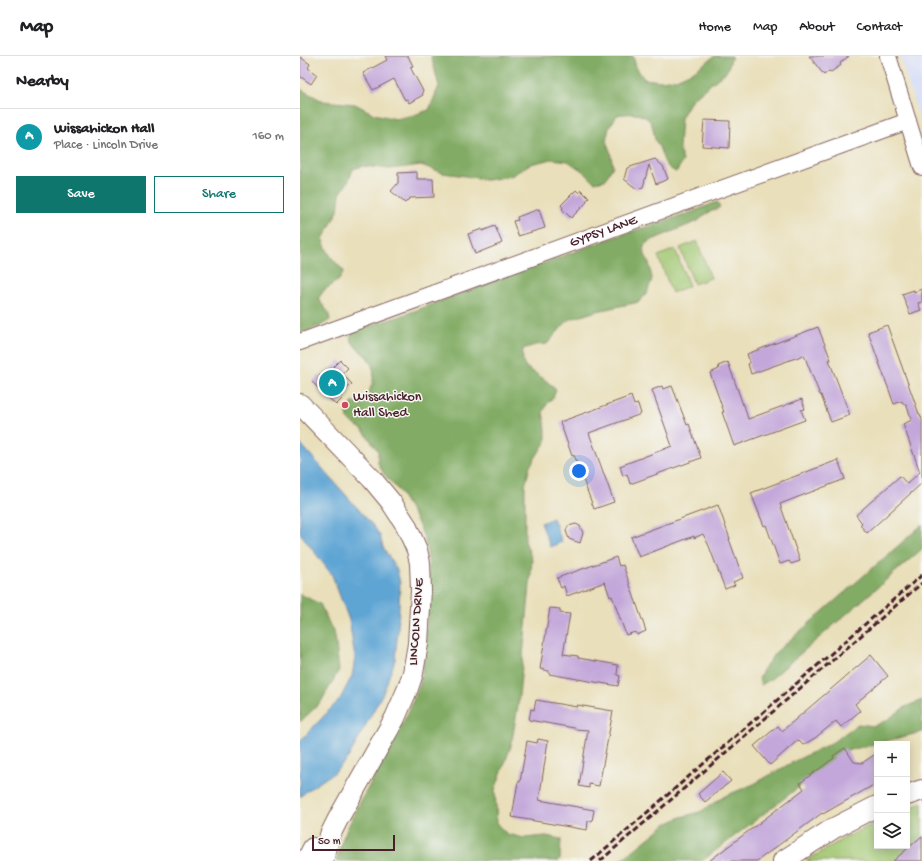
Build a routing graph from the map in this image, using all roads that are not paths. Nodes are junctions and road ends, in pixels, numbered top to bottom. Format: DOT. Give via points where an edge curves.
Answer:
graph roads {
  1 [pos="888,56"];
  2 [pos="908,121"];
  3 [pos="922,167"];
  4 [pos="300,342"];
  5 [pos="300,404"];
  6 [pos="300,422"];
  7 [pos="922,790"];
  8 [pos="910,794"];
  9 [pos="874,808"];
  10 [pos="313,858"];
  11 [pos="783,861"];
  1 -- 2 [label="street"];
  2 -- 3 [label="street"];
  2 -- 4 [label="street, GYPSY LANE"];
  5 -- 10 [label="main road, LINCOLN DRIVE" via="372,479 395,507 412,538 420,563 421,576 418,644 408,688 395,718 330,835"];
  6 -- 10 [label="main road, LINCOLN DRIVE" via="363,488 388,520 404,552 408,576 405,645 397,681 381,716 323,820"];
  7 -- 8 [label="main road"];
  9 -- 11 [label="main road" via="834,828"];
}
